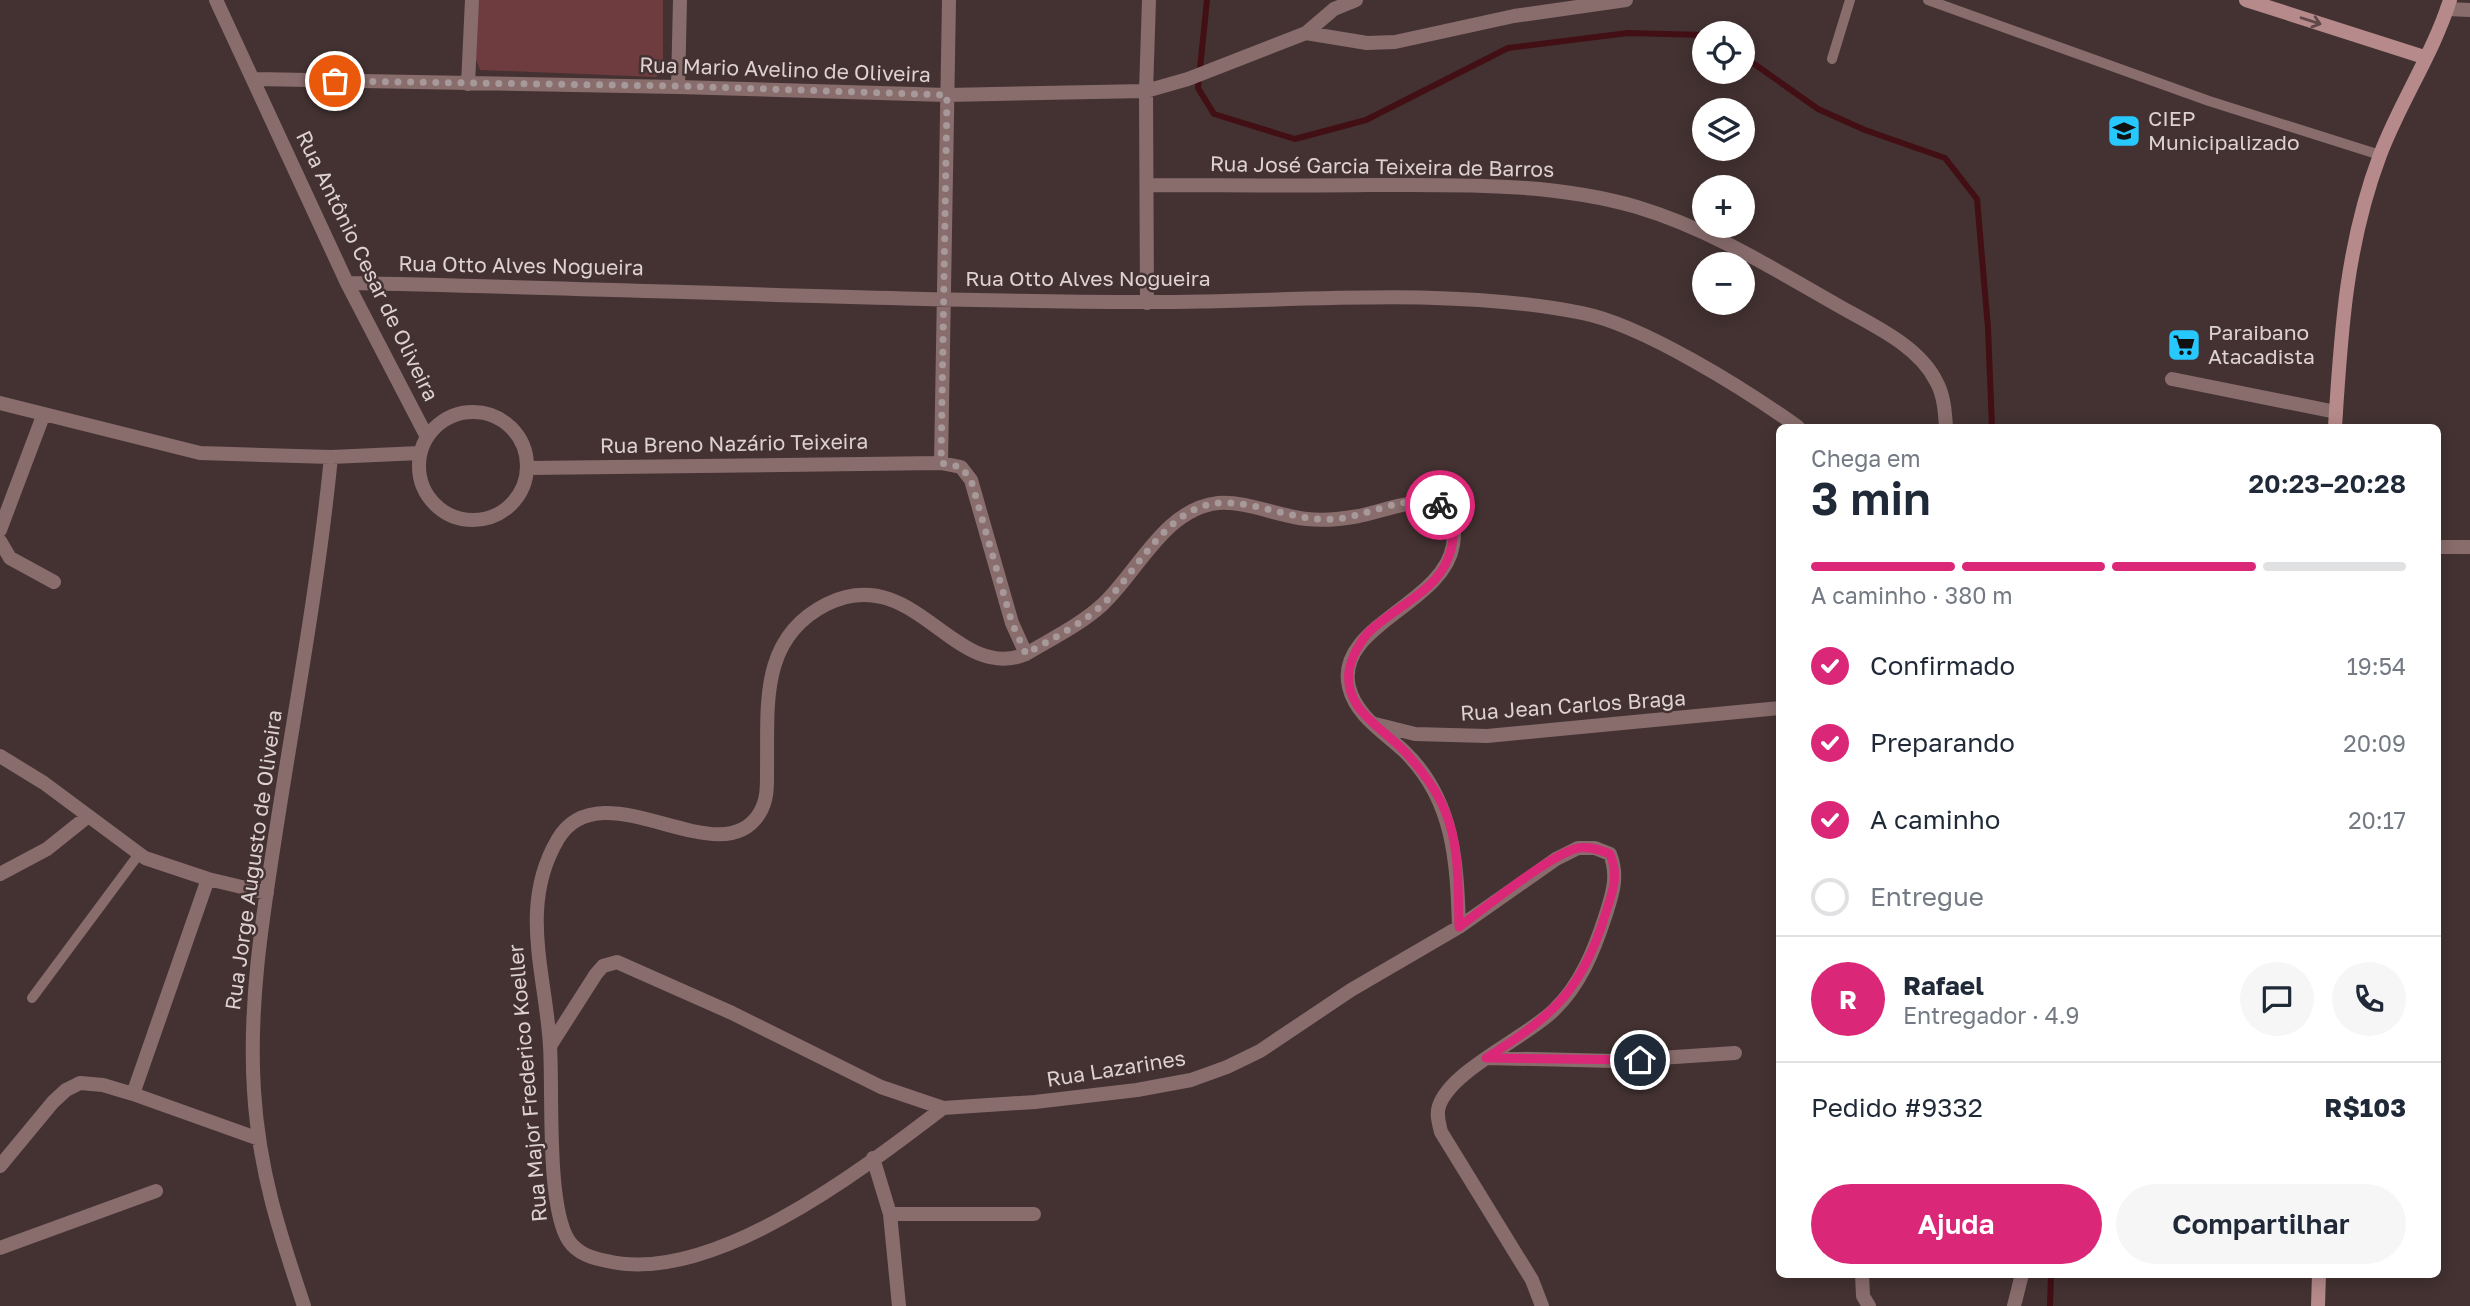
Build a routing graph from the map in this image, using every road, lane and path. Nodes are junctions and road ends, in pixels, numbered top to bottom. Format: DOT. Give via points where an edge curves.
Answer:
graph roads {
  1 [pos="216,0"];
  2 [pos="471,0"];
  3 [pos="680,0"];
  4 [pos="949,0"];
  5 [pos="1149,0"];
  6 [pos="1356,0"];
  7 [pos="1626,0"];
  8 [pos="1850,0"];
  9 [pos="1928,0"];
  10 [pos="2246,0"];
  11 [pos="1329,5"];
  12 [pos="2448,5"];
  13 [pos="2470,10"];
  14 [pos="1306,33"];
  15 [pos="2424,57"];
  16 [pos="1832,60"];
  17 [pos="255,79"];
  18 [pos="468,84"];
  19 [pos="678,86"];
  20 [pos="1146,91"];
  21 [pos="947,95"];
  22 [pos="2380,155"];
  23 [pos="1147,185"];
  24 [pos="347,283"];
  25 [pos="943,299"];
  26 [pos="1147,303"];
  27 [pos="2172,379"];
  28 [pos="0,403"];
  29 [pos="2336,412"];
  30 [pos="43,416"];
  31 [pos="1793,424"];
  32 [pos="1946,424"];
  33 [pos="2335,424"];
  34 [pos="426,437"];
  35 [pos="419,453"];
  36 [pos="331,457"];
  37 [pos="941,463"];
  38 [pos="528,468"];
  39 [pos="0,530"];
  40 [pos="0,541"];
  41 [pos="2441,547"];
  42 [pos="2470,547"];
  43 [pos="54,582"];
  44 [pos="1026,654"];
  45 [pos="1776,708"];
  46 [pos="1370,723"];
  47 [pos="0,756"];
  48 [pos="87,817"];
  49 [pos="139,854"];
  50 [pos="0,874"];
  51 [pos="208,879"];
  52 [pos="267,893"];
  53 [pos="1459,927"];
  54 [pos="32,998"];
  55 [pos="550,1046"];
  56 [pos="1735,1053"];
  57 [pos="1486,1058"];
  58 [pos="133,1094"];
  59 [pos="943,1108"];
  60 [pos="259,1139"];
  61 [pos="873,1158"];
  62 [pos="0,1166"];
  63 [pos="156,1191"];
  64 [pos="890,1214"];
  65 [pos="1034,1214"];
  66 [pos="0,1248"];
  67 [pos="1862,1278"];
  68 [pos="2021,1278"];
  69 [pos="2319,1278"];
  70 [pos="304,1306"];
  71 [pos="899,1306"];
  72 [pos="1542,1306"];
  73 [pos="1870,1306"];
  74 [pos="2014,1306"];
  75 [pos="2318,1306"];
  1 -- 17 [label="street, Rua Antônio Cesar de Oliveira"];
  2 -- 18 [label="street"];
  3 -- 19 [label="street"];
  4 -- 21 [label="street"];
  5 -- 20 [label="street"];
  6 -- 11 [label="street"];
  7 -- 14 [label="street" via="1514,16 1395,42 1367,43"];
  8 -- 16 [label="lane"];
  9 -- 22 [label="lane" via="2209,101"];
  10 -- 15 [label="main road, one-way"];
  11 -- 14 [label="street"];
  12 -- 13 [label="street"];
  12 -- 15 [label="main road"];
  14 -- 20 [label="street, Rua Mario Avelino de Oliveira"];
  15 -- 22 [label="main road"];
  17 -- 18 [label="street, Rua Mario Avelino de Oliveira"];
  17 -- 24 [label="street, Rua Antônio Cesar de Oliveira"];
  18 -- 19 [label="street, Rua Mario Avelino de Oliveira"];
  19 -- 21 [label="street, Rua Mario Avelino de Oliveira"];
  20 -- 21 [label="street, Rua Mario Avelino de Oliveira"];
  20 -- 23 [label="street"];
  21 -- 25 [label="street"];
  22 -- 29 [label="main road" via="2350,264 2340,332"];
  23 -- 26 [label="street"];
  23 -- 32 [label="street, Rua José Garcia Teixeira de Barros" via="1532,188 1586,194 1638,208 1690,226 1755,258 1888,335 1919,358 1936,380"];
  24 -- 25 [label="street, Rua Otto Alves Nogueira"];
  24 -- 34 [label="street, Rua Antônio Cesar de Oliveira"];
  25 -- 26 [label="street, Rua Otto Alves Nogueira"];
  25 -- 37 [label="street"];
  26 -- 31 [label="street, Rua Otto Alves Nogueira" via="1345,298 1531,306 1585,314 1630,328"];
  27 -- 29 [label="street"];
  28 -- 30 [label="street"];
  29 -- 33 [label="main road"];
  30 -- 36 [label="street" via="200,453"];
  30 -- 39 [label="street"];
  34 -- 35 [label="street"];
  34 -- 38 [label="street" via="454,414 489,414 518,434"];
  35 -- 36 [label="street"];
  35 -- 38 [label="street" via="419,471 429,496 449,515 466,520 501,513 515,501"];
  36 -- 52 [label="street, Rua Jorge Augusto de Oliveira" via="319,577"];
  37 -- 38 [label="street, Rua Breno Nazário Teixeira"];
  37 -- 44 [label="street" via="961,467 971,480 1012,623"];
  40 -- 43 [label="street" via="10,558"];
  41 -- 42 [label="street"];
  44 -- 46 [label="street" via="1101,607 1162,535 1199,507 1247,505 1317,520 1360,516 1422,501 1433,503 1443,507 1454,529 1447,565 1433,583 1369,633 1349,668 1349,686"];
  44 -- 55 [label="street, Rua Major Frederico Koeller" via="1009,662 979,656 900,602 875,596 846,597 806,618 779,647 772,670 766,798 751,824 717,834 606,813 578,819 558,839 539,891 534,929"];
  45 -- 46 [label="street, Rua Jean Carlos Braga" via="1486,736 1415,734"];
  46 -- 53 [label="street" via="1405,752 1446,812 1457,873"];
  47 -- 48 [label="street"];
  48 -- 49 [label="street"];
  48 -- 50 [label="street" via="47,849"];
  49 -- 51 [label="street"];
  49 -- 54 [label="lane"];
  51 -- 52 [label="street"];
  51 -- 58 [label="street"];
  52 -- 60 [label="street, Rua Jorge Augusto de Oliveira" via="253,1018"];
  53 -- 57 [label="street, Rua Lazarines" via="1567,853 1595,848 1610,854 1615,883 1589,961 1574,987 1526,1033"];
  53 -- 59 [label="street, Rua Lazarines" via="1260,1051 1191,1080 1137,1090"];
  55 -- 59 [label="street, Rua Lazarines" via="596,974 617,962 881,1087"];
  55 -- 61 [label="street, Rua Major Frederico Koeller" via="560,1223 577,1251 597,1259 639,1266 694,1256 783,1218"];
  56 -- 57 [label="street" via="1615,1061"];
  57 -- 72 [label="street, Rua Lazarines" via="1446,1093 1437,1118 1441,1132 1526,1269"];
  58 -- 60 [label="street"];
  58 -- 62 [label="street" via="91,1083 72,1086"];
  59 -- 61 [label="street, Rua Major Frederico Koeller"];
  60 -- 70 [label="street, Rua Jorge Augusto de Oliveira" via="267,1191"];
  61 -- 64 [label="street"];
  63 -- 66 [label="street"];
  64 -- 65 [label="street"];
  64 -- 71 [label="street"];
  67 -- 73 [label="street" via="1863,1296"];
  68 -- 74 [label="street"];
  69 -- 75 [label="main road"];
}
